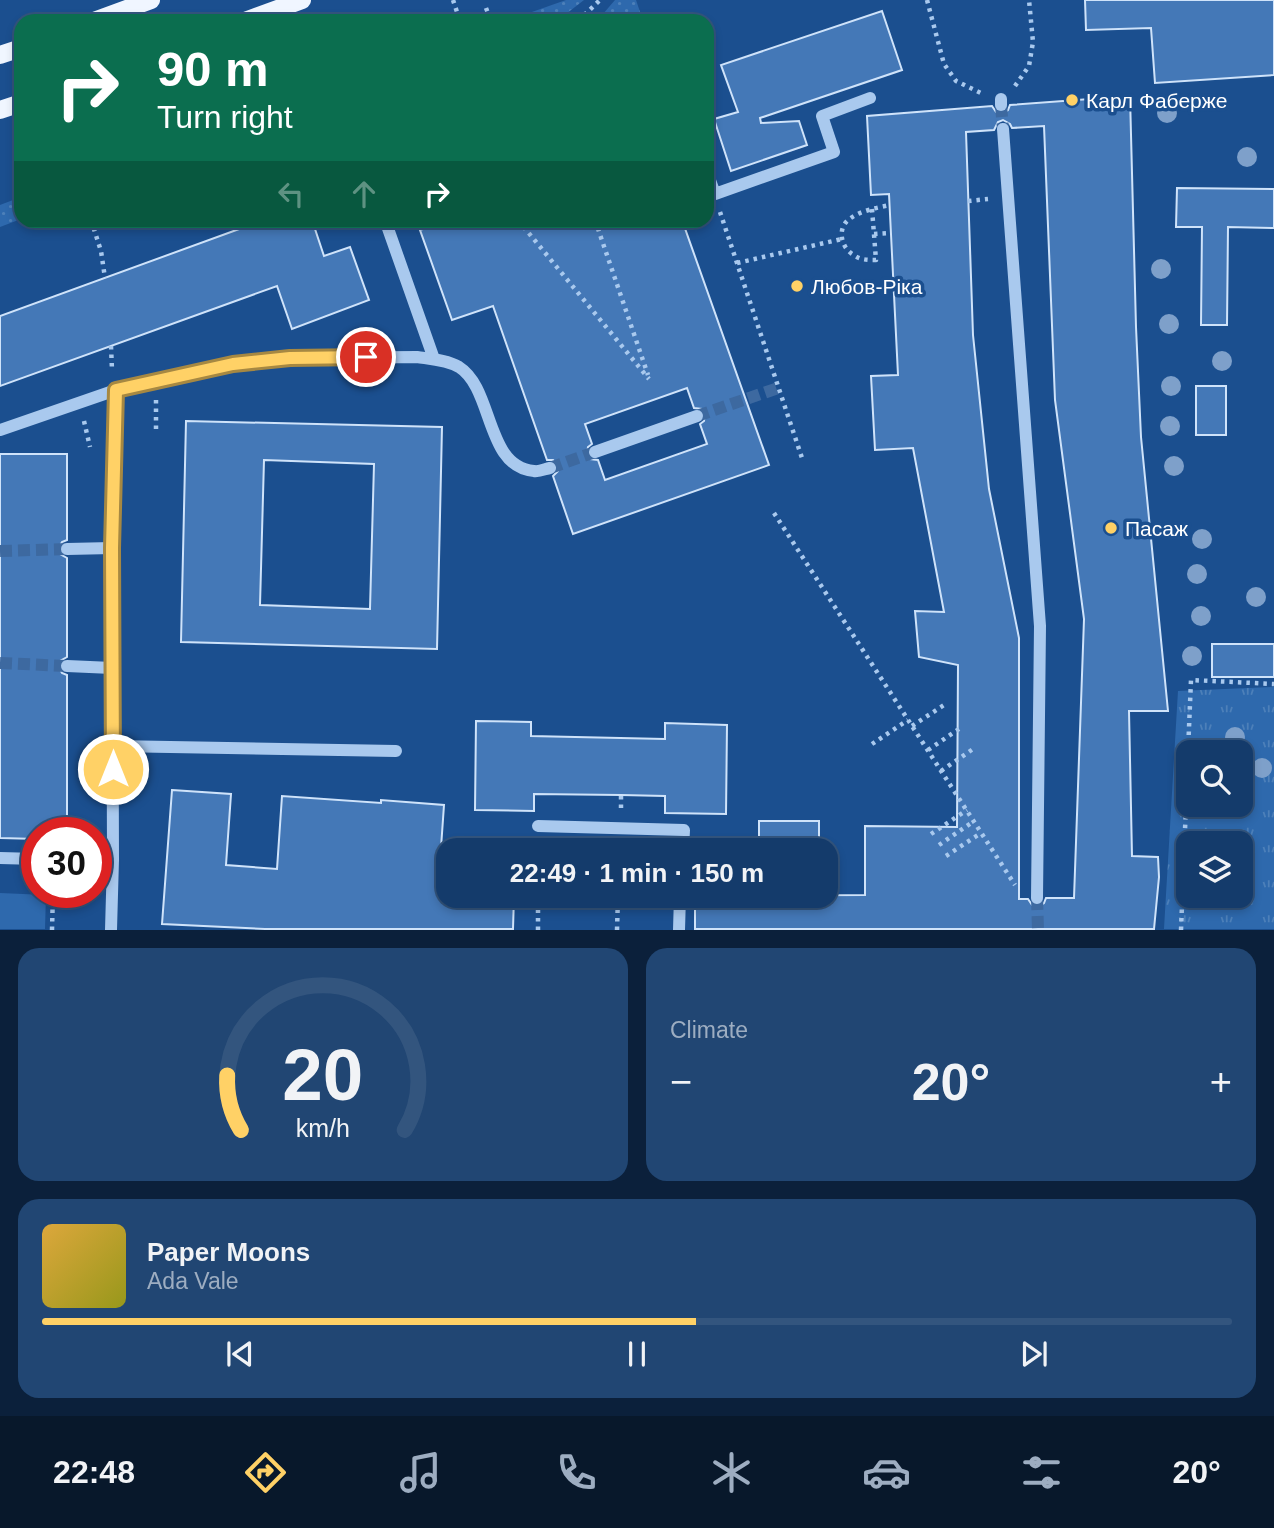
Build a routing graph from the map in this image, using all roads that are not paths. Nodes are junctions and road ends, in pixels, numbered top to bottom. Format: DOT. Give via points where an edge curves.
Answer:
graph roads {
  1 [pos="151,0"];
  2 [pos="302,0"];
  3 [pos="119,5"];
  4 [pos="264,14"];
  5 [pos="870,97"];
  6 [pos="1003,129"];
  7 [pos="714,191"];
  8 [pos="388,228"];
  9 [pos="434,359"];
  10 [pos="116,390"];
  11 [pos="697,416"];
  12 [pos="0,430"];
  13 [pos="595,453"];
  14 [pos="550,468"];
  15 [pos="112,548"];
  16 [pos="67,549"];
  17 [pos="67,666"];
  18 [pos="112,668"];
  19 [pos="113,746"];
  20 [pos="396,751"];
  21 [pos="538,826"];
  22 [pos="684,838"];
  23 [pos="0,858"];
  24 [pos="21,859"];
  25 [pos="113,859"];
  26 [pos="1038,898"];
  27 [pos="680,908"];
  28 [pos="111,929"];
  29 [pos="679,929"];
  1 -- 3 [label="main road"];
  2 -- 4 [label="main road"];
  5 -- 7 [label="street" via="822,116 834,152"];
  6 -- 26 [label="street" via="1040,626"];
  8 -- 9 [label="street"];
  9 -- 10 [label="street" via="290,358 233,364"];
  9 -- 14 [label="street" via="458,366 473,381 512,464 534,471"];
  10 -- 12 [label="street"];
  10 -- 15 [label="street"];
  11 -- 13 [label="street"];
  15 -- 16 [label="street"];
  15 -- 18 [label="street"];
  17 -- 18 [label="street"];
  18 -- 19 [label="street"];
  19 -- 20 [label="street"];
  19 -- 25 [label="street"];
  21 -- 22 [label="street" via="684,830"];
  23 -- 24 [label="street"];
  25 -- 28 [label="street"];
  27 -- 29 [label="street"];
}
